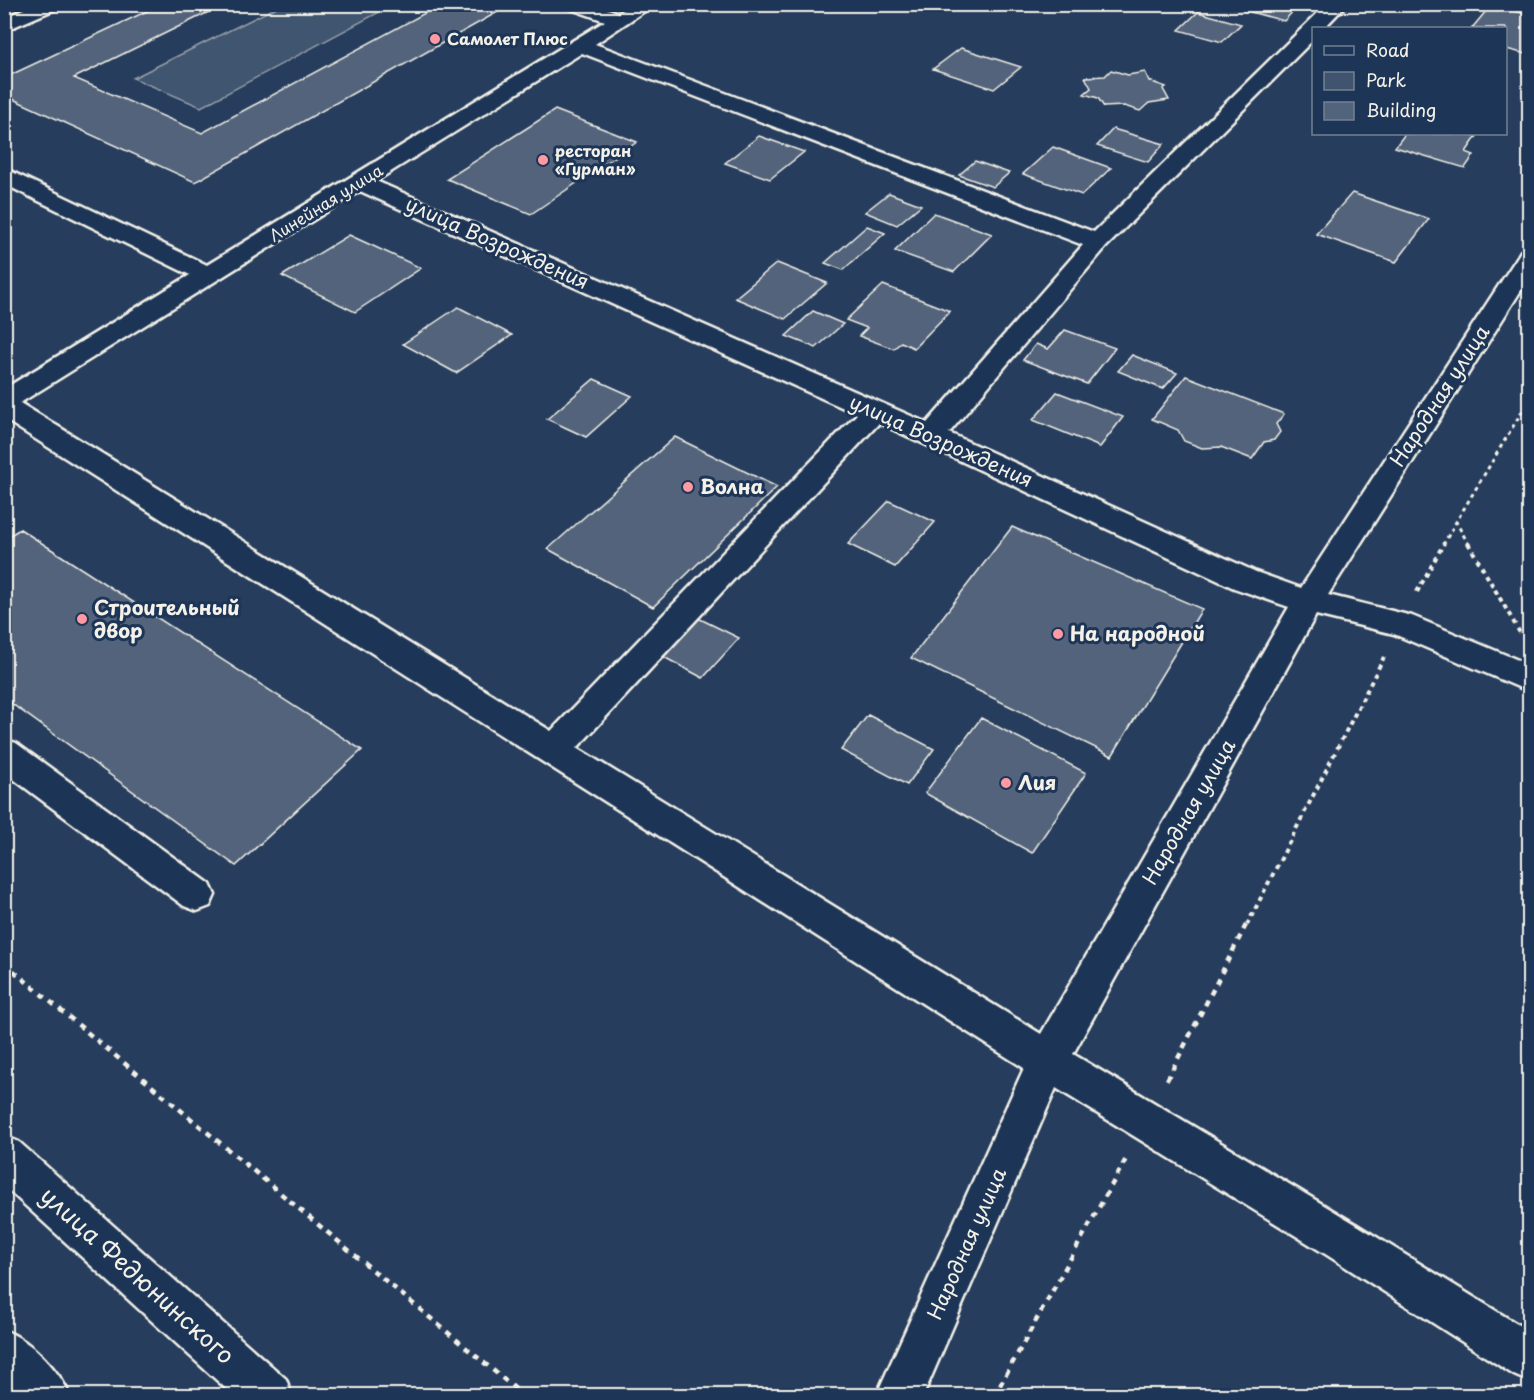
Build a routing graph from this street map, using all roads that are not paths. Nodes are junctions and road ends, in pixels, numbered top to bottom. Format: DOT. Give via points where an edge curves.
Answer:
graph roads {
  1 [pos="51,4"];
  2 [pos="575,4"];
  3 [pos="646,4"];
  4 [pos="1338,4"];
  5 [pos="621,20"];
  6 [pos="4,25"];
  7 [pos="1315,27"];
  8 [pos="1312,30"];
  9 [pos="580,45"];
  10 [pos="4,175"];
  11 [pos="360,182"];
  12 [pos="1098,242"];
  13 [pos="1530,256"];
  14 [pos="208,275"];
  15 [pos="4,400"];
  16 [pos="4,406"];
  17 [pos="876,411"];
  18 [pos="931,436"];
  19 [pos="1308,602"];
  20 [pos="1530,679"];
  21 [pos="554,750"];
  22 [pos="4,753"];
  23 [pos="197,895"];
  24 [pos="1048,1060"];
  25 [pos="4,1157"];
  26 [pos="4,1353"];
  27 [pos="1530,1359"];
  28 [pos="47,1395"];
  29 [pos="268,1395"];
  30 [pos="899,1395"];
  1 -- 6 [label="main road"];
  2 -- 5 [label="main road"];
  3 -- 5 [label="main road, Линейная улица"];
  4 -- 7 [label="main road"];
  5 -- 9 [label="main road, Линейная улица"];
  8 -- 12 [label="main road"];
  9 -- 11 [label="main road, Линейная улица"];
  9 -- 12 [label="main road"];
  10 -- 14 [label="main road"];
  11 -- 14 [label="main road, Линейная улица"];
  11 -- 17 [label="main road, улица Возрождения"];
  12 -- 18 [label="main road"];
  13 -- 19 [label="main road, Народная улица"];
  14 -- 15 [label="main road, Линейная улица"];
  16 -- 21 [label="main road"];
  17 -- 18 [label="main road, улица Возрождения"];
  17 -- 21 [label="main road"];
  18 -- 19 [label="main road, улица Возрождения" via="1245,580"];
  19 -- 20 [label="main road, улица Возрождения" via="1401,624"];
  19 -- 24 [label="main road, Народная улица"];
  21 -- 24 [label="main road"];
  22 -- 23 [label="main road"];
  24 -- 27 [label="main road"];
  24 -- 30 [label="main road, Народная улица"];
  25 -- 29 [label="main road, улица Федюнинского"];
  26 -- 28 [label="main road"];
}
